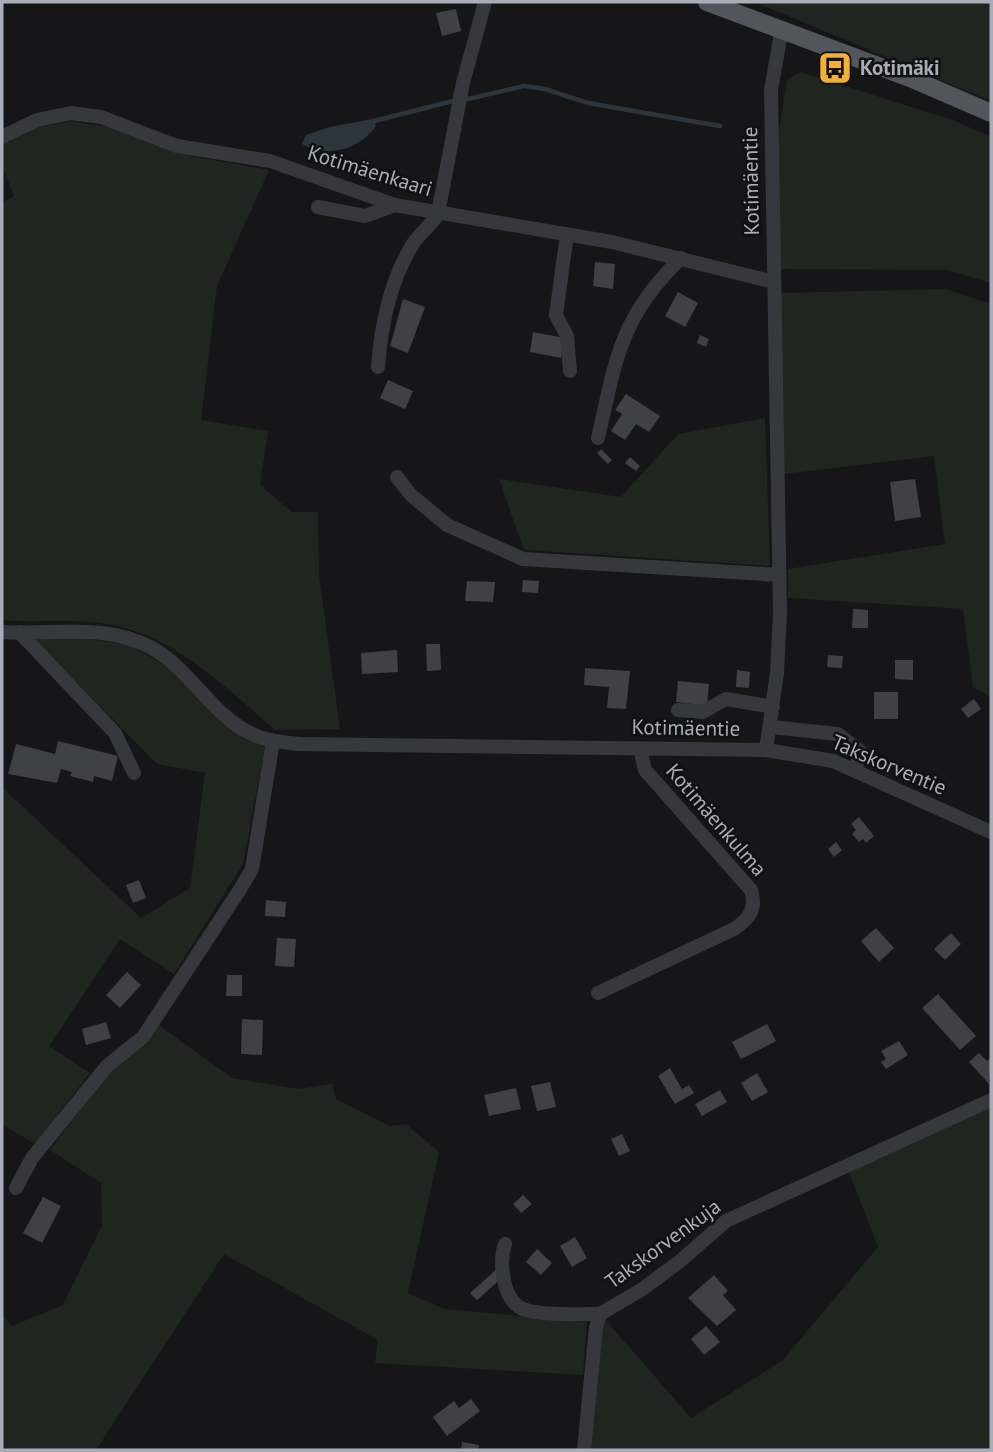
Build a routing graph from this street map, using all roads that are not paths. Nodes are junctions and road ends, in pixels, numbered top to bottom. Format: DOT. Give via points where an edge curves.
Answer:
graph roads {
  1 [pos="485,2"];
  2 [pos="707,2"];
  3 [pos="782,28"];
  4 [pos="991,113"];
  5 [pos="2,136"];
  6 [pos="395,205"];
  7 [pos="318,207"];
  8 [pos="438,213"];
  9 [pos="566,234"];
  10 [pos="681,258"];
  11 [pos="774,282"];
  12 [pos="378,367"];
  13 [pos="570,371"];
  14 [pos="598,438"];
  15 [pos="397,477"];
  16 [pos="779,575"];
  17 [pos="2,632"];
  18 [pos="19,632"];
  19 [pos="773,707"];
  20 [pos="678,710"];
  21 [pos="771,727"];
  22 [pos="273,741"];
  23 [pos="640,748"];
  24 [pos="766,750"];
  25 [pos="855,769"];
  26 [pos="134,773"];
  27 [pos="991,832"];
  28 [pos="598,993"];
  29 [pos="991,1100"];
  30 [pos="16,1188"];
  31 [pos="505,1244"];
  32 [pos="600,1314"];
  33 [pos="584,1450"];
  1 -- 8 [label="street" via="463,83"];
  2 -- 3 [label="main road"];
  3 -- 4 [label="main road"];
  3 -- 11 [label="street, Kotimäentie" via="771,90"];
  5 -- 6 [label="street, Kotimäenkaari" via="60,115 101,117 177,146 270,161"];
  6 -- 7 [label="street" via="365,216"];
  6 -- 8 [label="street, Kotimäenkaari"];
  8 -- 9 [label="street, Kotimäenkaari"];
  8 -- 12 [label="street" via="412,244 399,272 381,326"];
  9 -- 10 [label="street, Kotimäenkaari"];
  9 -- 13 [label="street" via="556,315 567,336"];
  10 -- 11 [label="street, Kotimäenkaari"];
  10 -- 14 [label="street" via="653,285 624,333"];
  11 -- 16 [label="street, Kotimäentie"];
  15 -- 16 [label="street" via="447,525 523,559"];
  16 -- 19 [label="street, Kotimäentie"];
  17 -- 18 [label="street, Kotimäentie"];
  18 -- 22 [label="street, Kotimäentie" via="101,633 148,646 176,662 234,722"];
  18 -- 26 [label="street" via="116,733"];
  19 -- 20 [label="street" via="726,699 703,712"];
  19 -- 21 [label="street, Kotimäentie"];
  21 -- 24 [label="street, Kotimäentie"];
  21 -- 25 [label="street" via="838,734 862,752"];
  22 -- 23 [label="street, Kotimäentie"];
  22 -- 30 [label="street" via="252,869 143,1037 107,1066 32,1158"];
  23 -- 24 [label="street, Kotimäentie"];
  23 -- 28 [label="street, Kotimäenkulma" via="645,771 751,890 753,911 734,929"];
  24 -- 25 [label="street, Takskorventie"];
  25 -- 27 [label="street, Takskorventie"];
  29 -- 32 [label="street, Takskorvenkuja" via="726,1221 670,1269"];
  31 -- 32 [label="street" via="501,1257 505,1282 512,1300 522,1309"];
  32 -- 33 [label="street, Takskorvenkuja"];
}
